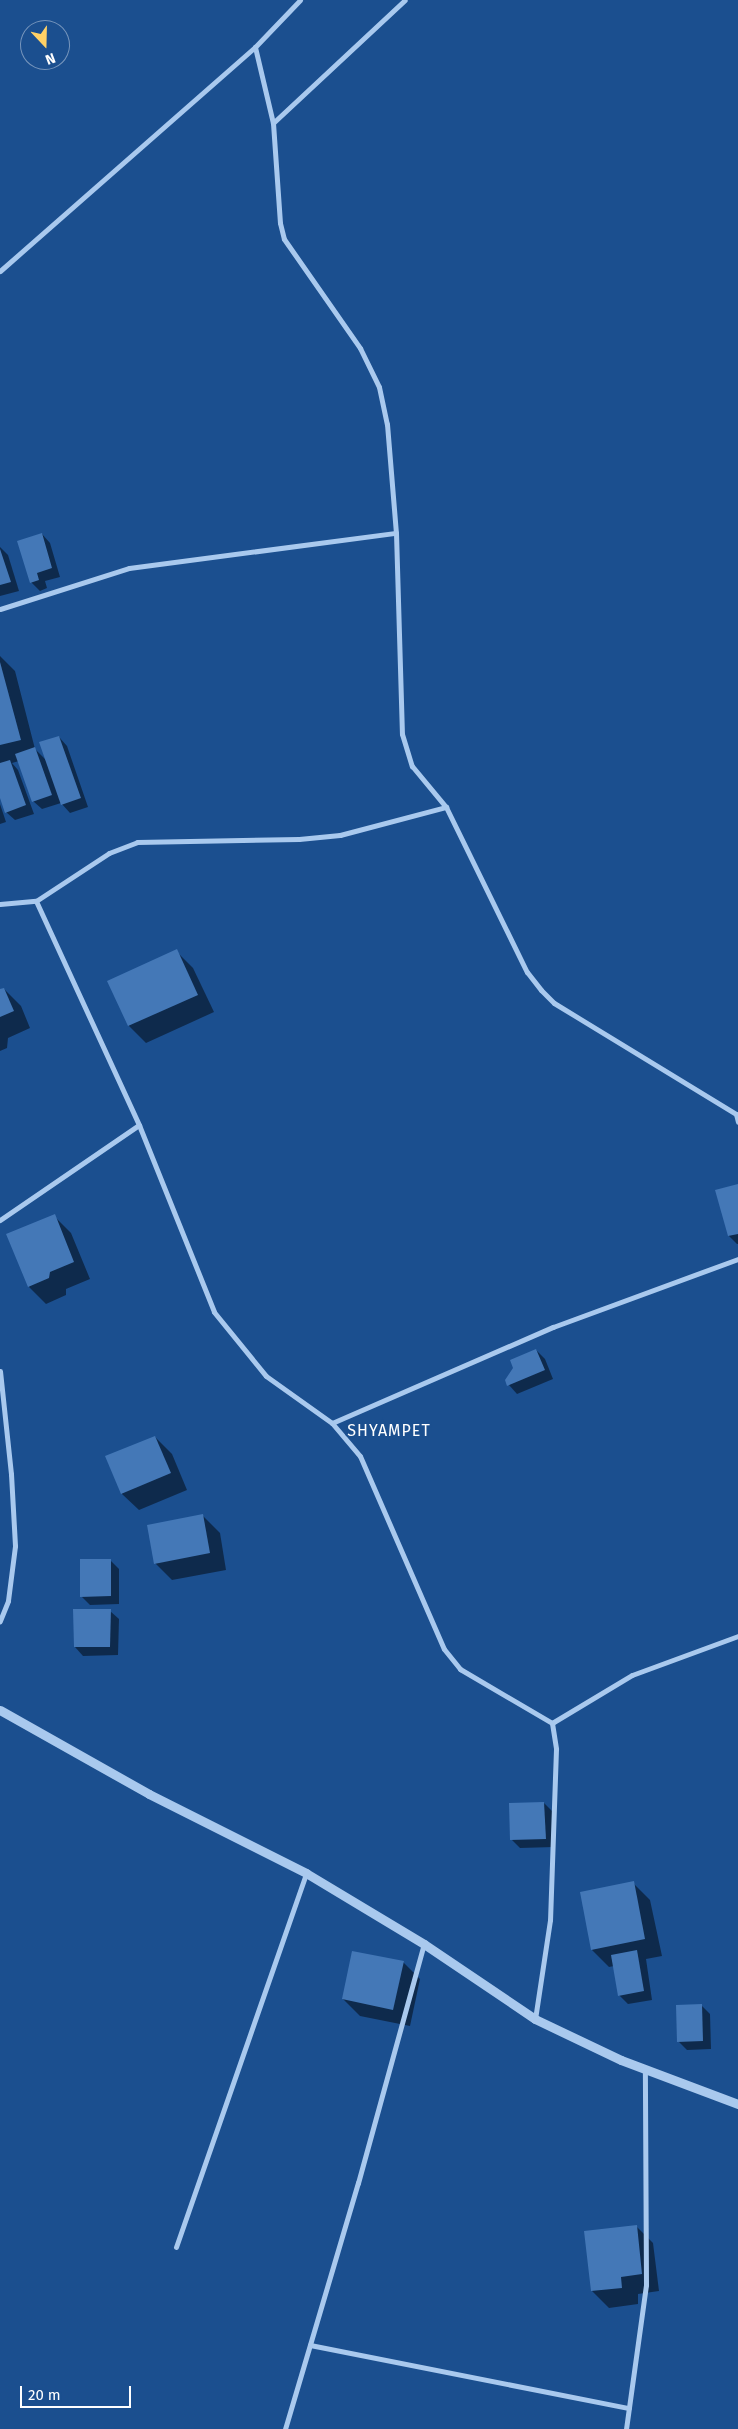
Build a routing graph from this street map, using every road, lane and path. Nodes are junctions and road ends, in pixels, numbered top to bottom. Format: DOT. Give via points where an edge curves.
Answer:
graph roads {
  1 [pos="300,0"];
  2 [pos="405,0"];
  3 [pos="255,46"];
  4 [pos="273,123"];
  5 [pos="0,271"];
  6 [pos="396,533"];
  7 [pos="0,609"];
  8 [pos="446,807"];
  9 [pos="36,901"];
  10 [pos="0,904"];
  11 [pos="737,1114"];
  12 [pos="738,1122"];
  13 [pos="139,1125"];
  14 [pos="0,1220"];
  15 [pos="738,1259"];
  16 [pos="0,1371"];
  17 [pos="332,1423"];
  18 [pos="0,1621"];
  19 [pos="738,1636"];
  20 [pos="0,1710"];
  21 [pos="552,1723"];
  22 [pos="306,1872"];
  23 [pos="424,1944"];
  24 [pos="535,2019"];
  25 [pos="645,2070"];
  26 [pos="738,2104"];
  27 [pos="176,2246"];
  28 [pos="310,2345"];
  29 [pos="629,2408"];
  30 [pos="286,2429"];
  31 [pos="626,2429"];
  1 -- 3 [label="street"];
  2 -- 4 [label="street"];
  3 -- 4 [label="street"];
  3 -- 5 [label="street"];
  4 -- 6 [label="street" via="284,239 360,348 379,387 387,424"];
  6 -- 7 [label="street" via="129,568"];
  6 -- 8 [label="street" via="402,734 412,766"];
  8 -- 9 [label="street" via="340,835 299,839 138,842 109,853"];
  8 -- 11 [label="street" via="527,972 541,990 554,1003"];
  9 -- 10 [label="street"];
  9 -- 13 [label="street"];
  11 -- 12 [label="street"];
  13 -- 14 [label="street"];
  13 -- 17 [label="street" via="214,1312 266,1376"];
  15 -- 17 [label="street" via="553,1327"];
  16 -- 18 [label="street" via="12,1474 15,1546 8,1601"];
  17 -- 21 [label="street" via="360,1456 373,1478 444,1649 460,1669"];
  19 -- 21 [label="street" via="632,1675"];
  20 -- 22 [label="street" via="149,1794"];
  21 -- 24 [label="street" via="556,1749 550,1920"];
  22 -- 23 [label="street"];
  22 -- 27 [label="street"];
  23 -- 24 [label="street"];
  23 -- 28 [label="street"];
  24 -- 25 [label="street"];
  25 -- 26 [label="street"];
  25 -- 29 [label="street" via="646,2285"];
  28 -- 29 [label="street"];
  28 -- 30 [label="street"];
  29 -- 31 [label="street"];
}
